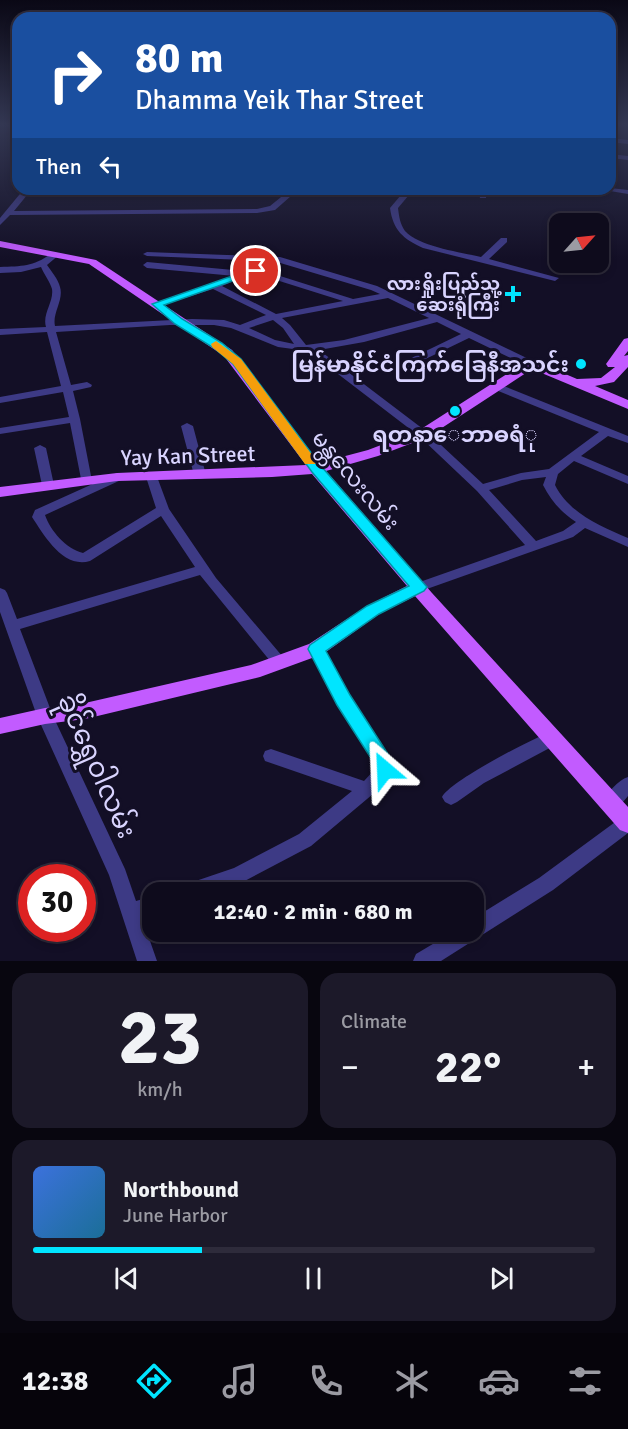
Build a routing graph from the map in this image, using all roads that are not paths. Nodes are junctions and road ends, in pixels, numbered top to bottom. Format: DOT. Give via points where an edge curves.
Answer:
graph roads {
  1 [pos="23,195"];
  2 [pos="288,195"];
  3 [pos="405,195"];
  4 [pos="9,213"];
  5 [pos="0,223"];
  6 [pos="504,240"];
  7 [pos="0,244"];
  8 [pos="147,254"];
  9 [pos="49,259"];
  10 [pos="277,259"];
  11 [pos="483,260"];
  12 [pos="147,265"];
  13 [pos="0,270"];
  14 [pos="252,273"];
  15 [pos="555,278"];
  16 [pos="214,286"];
  17 [pos="389,295"];
  18 [pos="353,301"];
  19 [pos="157,304"];
  20 [pos="273,317"];
  21 [pos="438,319"];
  22 [pos="178,321"];
  23 [pos="242,328"];
  24 [pos="51,329"];
  25 [pos="0,332"];
  26 [pos="469,334"];
  27 [pos="628,343"];
  28 [pos="306,348"];
  29 [pos="628,358"];
  30 [pos="531,364"];
  31 [pos="405,365"];
  32 [pos="87,385"];
  33 [pos="495,386"];
  34 [pos="65,387"];
  35 [pos="602,390"];
  36 [pos="0,400"];
  37 [pos="628,405"];
  38 [pos="75,419"];
  39 [pos="187,426"];
  40 [pos="0,431"];
  41 [pos="607,431"];
  42 [pos="423,434"];
  43 [pos="628,440"];
  44 [pos="40,448"];
  45 [pos="574,457"];
  46 [pos="316,469"];
  47 [pos="553,472"];
  48 [pos="200,475"];
  49 [pos="117,477"];
  50 [pos="152,477"];
  51 [pos="628,480"];
  52 [pos="86,481"];
  53 [pos="48,485"];
  54 [pos="481,488"];
  55 [pos="0,492"];
  56 [pos="163,508"];
  57 [pos="583,523"];
  58 [pos="628,543"];
  59 [pos="533,546"];
  60 [pos="203,569"];
  61 [pos="419,587"];
  62 [pos="0,593"];
  63 [pos="12,626"];
  64 [pos="316,649"];
  65 [pos="280,663"];
  66 [pos="45,716"];
  67 [pos="0,726"];
  68 [pos="553,738"];
  69 [pos="271,756"];
  70 [pos="628,784"];
  71 [pos="367,789"];
  72 [pos="452,797"];
  73 [pos="611,803"];
  74 [pos="628,823"];
  75 [pos="218,882"];
  76 [pos="142,909"];
  77 [pos="130,913"];
  78 [pos="484,923"];
  79 [pos="454,942"];
  80 [pos="147,961"];
  81 [pos="423,961"];
  1 -- 4 [label="street"];
  2 -- 4 [label="street" via="272,208 257,211"];
  3 -- 11 [label="street" via="394,208 404,237"];
  4 -- 5 [label="street"];
  6 -- 11 [label="street"];
  7 -- 9 [label="main road, မန္တလေးလမ်း"];
  8 -- 10 [label="street"];
  9 -- 13 [label="street" via="21,269"];
  9 -- 19 [label="main road, မန္တလေးလမ်း" via="92,262"];
  9 -- 24 [label="street" via="56,287"];
  10 -- 14 [label="street"];
  10 -- 17 [label="street"];
  11 -- 15 [label="street"];
  12 -- 14 [label="street"];
  14 -- 16 [label="street"];
  14 -- 18 [label="street"];
  16 -- 19 [label="street"];
  16 -- 20 [label="street"];
  17 -- 18 [label="street"];
  17 -- 21 [label="street"];
  18 -- 20 [label="street"];
  19 -- 22 [label="main road, မန္တလေးလမ်း"];
  20 -- 23 [label="street"];
  20 -- 28 [label="street"];
  21 -- 26 [label="street"];
  21 -- 28 [label="street"];
  22 -- 23 [label="street" via="216,322"];
  22 -- 24 [label="street"];
  22 -- 46 [label="main road, မန္တလေးလမ်း" via="237,361"];
  23 -- 28 [label="street" via="272,342"];
  24 -- 25 [label="street"];
  24 -- 34 [label="street"];
  26 -- 30 [label="street"];
  26 -- 31 [label="street"];
  27 -- 35 [label="main road" via="599,379"];
  28 -- 42 [label="street"];
  29 -- 35 [label="main road"];
  30 -- 33 [label="main road, Yay Kan Street"];
  30 -- 35 [label="main road"];
  32 -- 34 [label="street"];
  33 -- 41 [label="street"];
  33 -- 42 [label="main road, Yay Kan Street"];
  34 -- 36 [label="street"];
  34 -- 38 [label="street"];
  35 -- 37 [label="main road"];
  38 -- 40 [label="street"];
  38 -- 52 [label="street"];
  39 -- 48 [label="street"];
  41 -- 43 [label="street"];
  41 -- 45 [label="street"];
  42 -- 46 [label="main road, Yay Kan Street"];
  42 -- 54 [label="street"];
  44 -- 53 [label="street"];
  45 -- 47 [label="street"];
  45 -- 51 [label="street"];
  46 -- 48 [label="main road, Yay Kan Street"];
  46 -- 61 [label="main road, မန္တလေးလမ်း"];
  47 -- 54 [label="street"];
  47 -- 57 [label="street" via="550,490"];
  48 -- 50 [label="main road, Yay Kan Street"];
  49 -- 50 [label="main road, Yay Kan Street"];
  49 -- 52 [label="main road, Yay Kan Street"];
  49 -- 56 [label="street" via="39,513 38,518 59,546 85,558"];
  50 -- 56 [label="street"];
  52 -- 53 [label="main road, Yay Kan Street"];
  53 -- 55 [label="main road, Yay Kan Street"];
  54 -- 59 [label="street"];
  56 -- 60 [label="street"];
  57 -- 58 [label="street"];
  57 -- 59 [label="street" via="568,534"];
  59 -- 61 [label="street"];
  60 -- 63 [label="street"];
  60 -- 65 [label="street"];
  61 -- 64 [label="main road" via="373,610"];
  61 -- 68 [label="main road, မန္တလေးလမ်း"];
  62 -- 63 [label="street, ခိုင်ရွှေဝါလမ်း"];
  63 -- 66 [label="street, ခိုင်ရွှေဝါလမ်း"];
  64 -- 65 [label="main road"];
  64 -- 71 [label="street" via="386,765"];
  65 -- 66 [label="main road" via="85,711"];
  66 -- 67 [label="main road"];
  66 -- 77 [label="street, ခိုင်ရွှေဝါလမ်း" via="113,864"];
  68 -- 72 [label="street" via="478,778"];
  68 -- 73 [label="main road, မန္တလေးလမ်း"];
  69 -- 71 [label="street"];
  70 -- 73 [label="street"];
  71 -- 75 [label="street" via="305,840"];
  73 -- 74 [label="main road, မန္တလေးလမ်း"];
  74 -- 78 [label="street" via="546,884"];
  76 -- 77 [label="street"];
  77 -- 80 [label="street, ခိုင်ရွှေဝါလမ်း"];
  79 -- 81 [label="street"];
}
